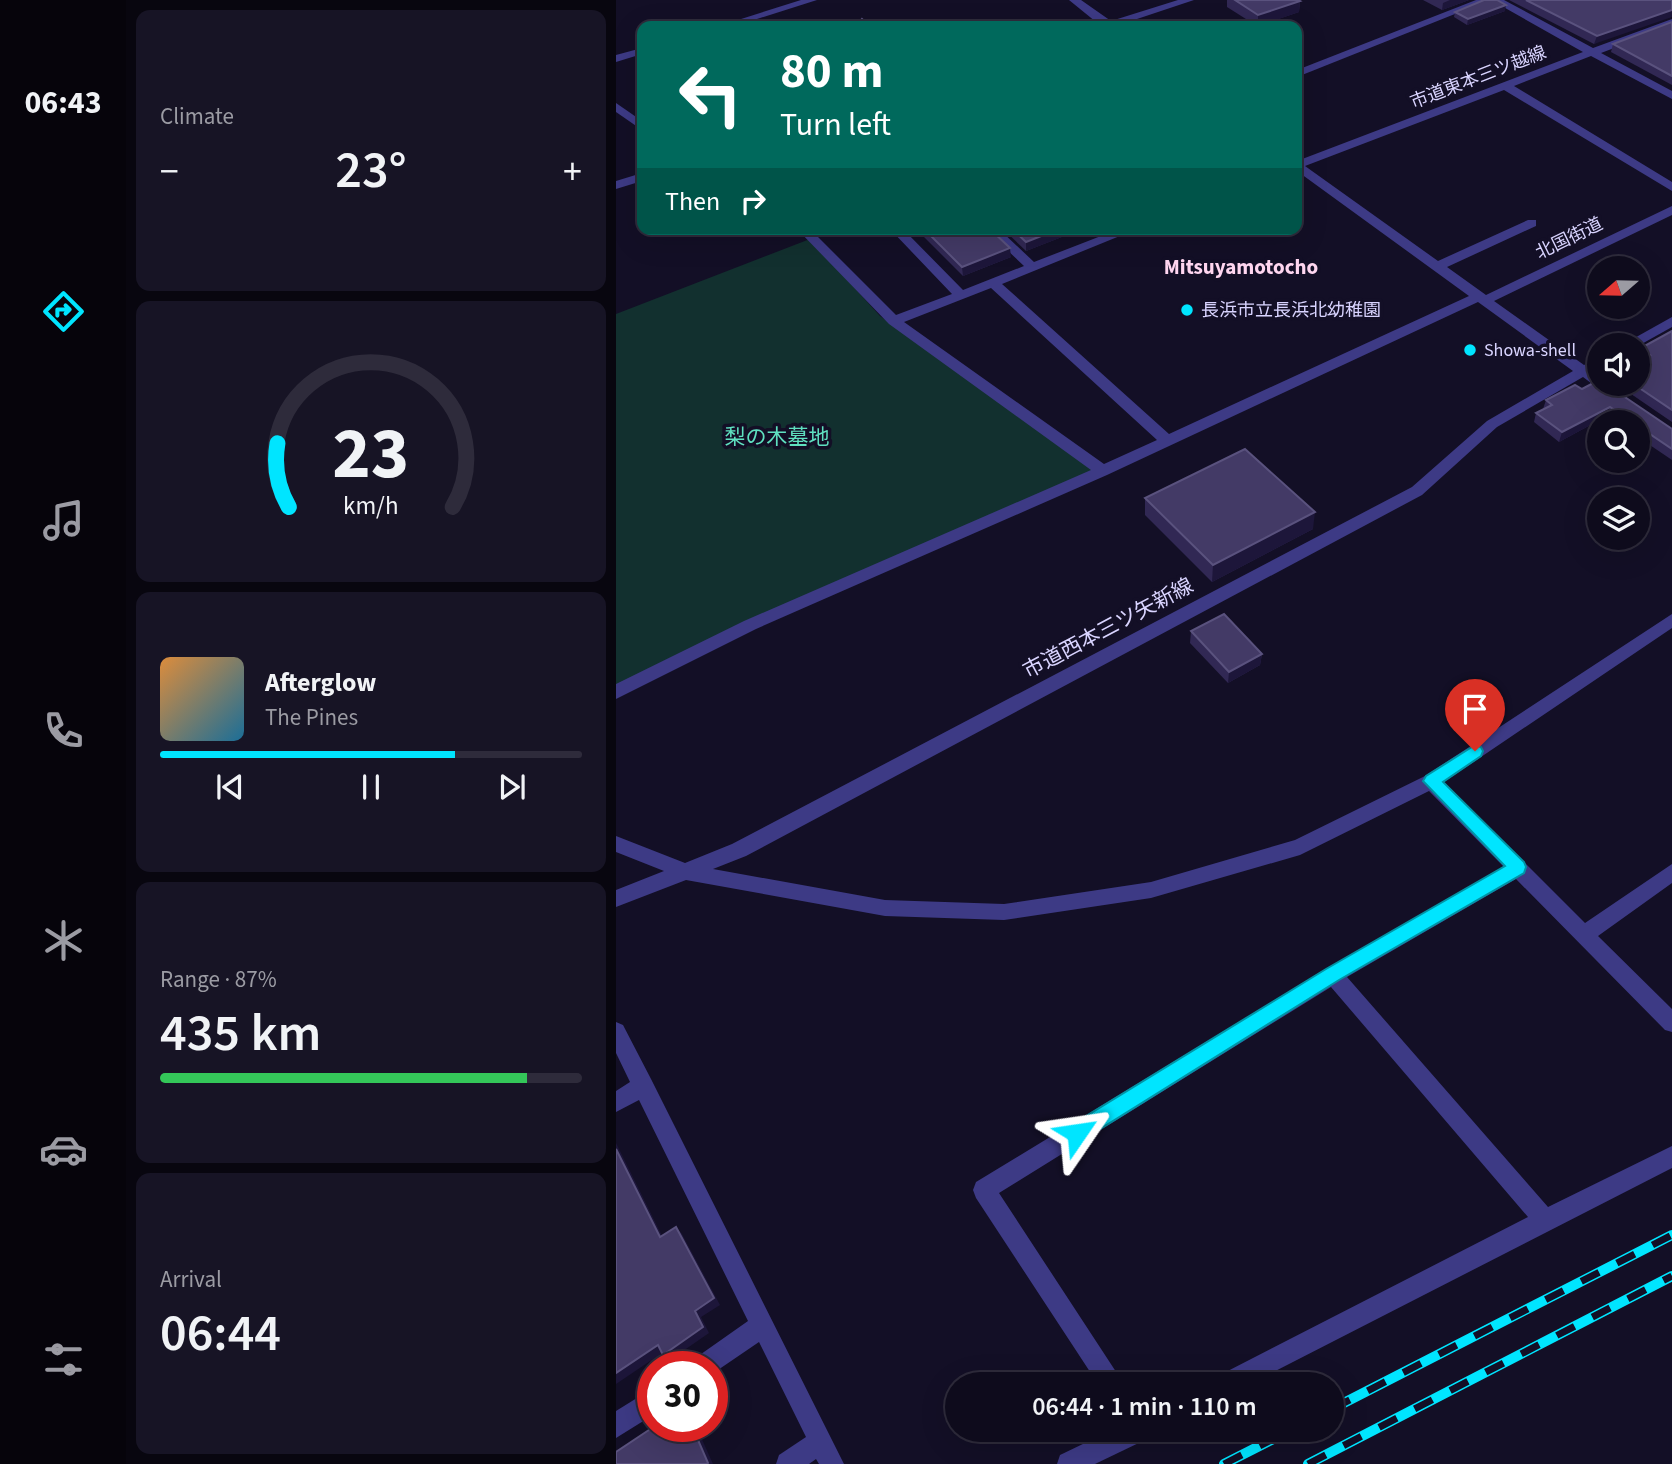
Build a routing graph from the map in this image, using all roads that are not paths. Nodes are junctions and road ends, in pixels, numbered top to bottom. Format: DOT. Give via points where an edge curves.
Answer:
graph roads {
  1 [pos="812,0"];
  2 [pos="1074,0"];
  3 [pos="1189,0"];
  4 [pos="1485,0"];
  5 [pos="1496,0"];
  6 [pos="741,21"];
  7 [pos="1102,21"];
  8 [pos="1124,21"];
  9 [pos="1672,22"];
  10 [pos="1657,28"];
  11 [pos="1672,36"];
  12 [pos="1593,52"];
  13 [pos="637,53"];
  14 [pos="616,59"];
  15 [pos="1302,72"];
  16 [pos="1504,85"];
  17 [pos="1672,96"];
  18 [pos="616,106"];
  19 [pos="637,123"];
  20 [pos="1302,163"];
  21 [pos="1302,169"];
  22 [pos="637,179"];
  23 [pos="616,185"];
  24 [pos="1672,187"];
  25 [pos="1672,210"];
  26 [pos="1532,223"];
  27 [pos="809,235"];
  28 [pos="902,235"];
  29 [pos="997,235"];
  30 [pos="1115,235"];
  31 [pos="1032,267"];
  32 [pos="1436,267"];
  33 [pos="993,283"];
  34 [pos="961,295"];
  35 [pos="1480,299"];
  36 [pos="894,321"];
  37 [pos="1672,321"];
  38 [pos="1650,333"];
  39 [pos="1587,368"];
  40 [pos="1582,371"];
  41 [pos="1587,374"];
  42 [pos="1167,440"];
  43 [pos="1102,471"];
  44 [pos="1672,620"];
  45 [pos="616,692"];
  46 [pos="1432,781"];
  47 [pos="616,844"];
  48 [pos="1518,867"];
  49 [pos="687,872"];
  50 [pos="1672,872"];
  51 [pos="616,899"];
  52 [pos="1585,934"];
  53 [pos="1333,975"];
  54 [pos="1672,1023"];
  55 [pos="616,1032"];
  56 [pos="643,1086"];
  57 [pos="616,1102"];
  58 [pos="1672,1157"];
  59 [pos="1545,1220"];
  60 [pos="764,1324"];
  61 [pos="725,1351"];
  62 [pos="1104,1372"];
  63 [pos="1249,1372"];
  64 [pos="637,1411"];
  65 [pos="616,1426"];
  66 [pos="821,1441"];
  67 [pos="1114,1442"];
  68 [pos="788,1464"];
  69 [pos="832,1464"];
  70 [pos="1069,1464"];
  1 -- 6 [label="street"];
  2 -- 7 [label="street"];
  3 -- 8 [label="street"];
  4 -- 15 [label="street"];
  5 -- 12 [label="street"];
  9 -- 10 [label="street, 市道東本三ツ越線"];
  10 -- 11 [label="street"];
  10 -- 12 [label="street, 市道東本三ツ越線"];
  12 -- 16 [label="street, 市道東本三ツ越線"];
  12 -- 17 [label="street"];
  13 -- 14 [label="street"];
  16 -- 20 [label="street, 市道東本三ツ越線"];
  16 -- 24 [label="street"];
  18 -- 19 [label="street"];
  21 -- 32 [label="street"];
  22 -- 23 [label="street"];
  25 -- 35 [label="street, 北国街道"];
  26 -- 32 [label="street"];
  27 -- 36 [label="street"];
  28 -- 34 [label="street"];
  29 -- 31 [label="street"];
  30 -- 31 [label="street"];
  31 -- 33 [label="street"];
  32 -- 35 [label="street"];
  33 -- 34 [label="street"];
  33 -- 42 [label="street"];
  34 -- 36 [label="street"];
  35 -- 40 [label="street"];
  35 -- 42 [label="street, 北国街道"];
  36 -- 43 [label="street"];
  37 -- 38 [label="street"];
  39 -- 40 [label="street, 市道西本三ツ矢新線"];
  40 -- 41 [label="street"];
  40 -- 49 [label="street, 市道西本三ツ矢新線" via="1492,424 1417,491 739,850"];
  42 -- 43 [label="street, 北国街道"];
  43 -- 45 [label="street, 北国街道" via="750,625"];
  44 -- 46 [label="street"];
  46 -- 48 [label="street"];
  46 -- 49 [label="street" via="1300,847 1151,890 1004,912 885,908"];
  47 -- 49 [label="street"];
  48 -- 52 [label="street"];
  48 -- 53 [label="street"];
  49 -- 51 [label="street, 市道西本三ツ矢新線"];
  50 -- 52 [label="street"];
  52 -- 54 [label="street"];
  53 -- 59 [label="street"];
  53 -- 62 [label="street" via="984,1190"];
  55 -- 56 [label="street"];
  56 -- 57 [label="street"];
  56 -- 60 [label="street"];
  58 -- 59 [label="street"];
  59 -- 63 [label="street"];
  60 -- 61 [label="street"];
  60 -- 66 [label="street"];
  64 -- 65 [label="street"];
  66 -- 68 [label="street"];
  66 -- 69 [label="street"];
  67 -- 70 [label="street"];
}
